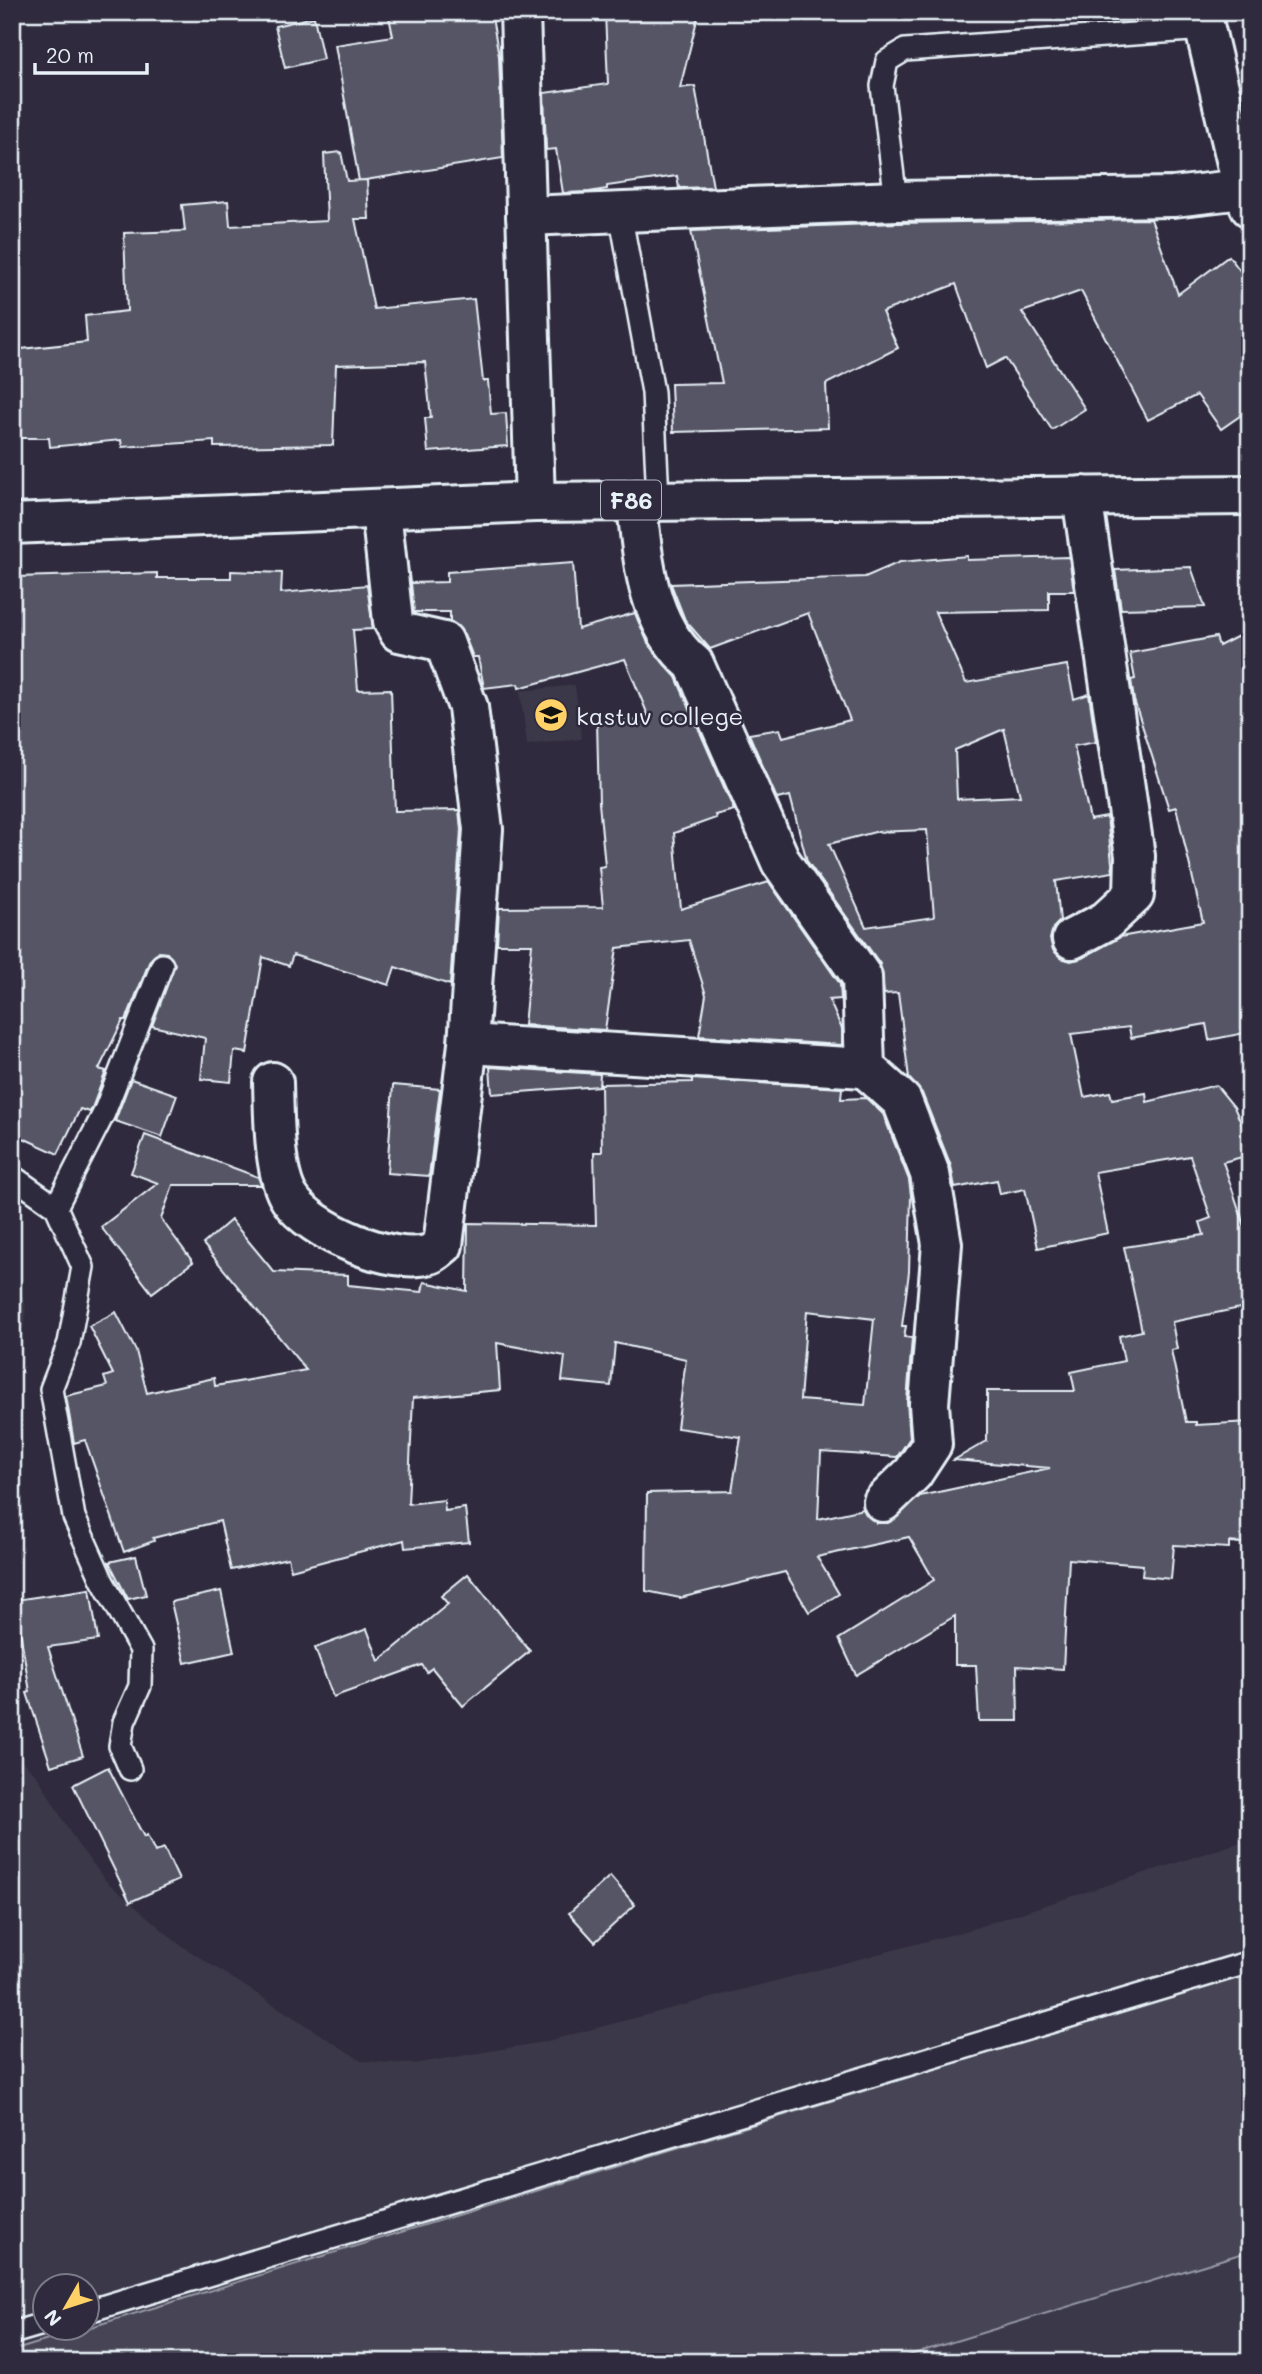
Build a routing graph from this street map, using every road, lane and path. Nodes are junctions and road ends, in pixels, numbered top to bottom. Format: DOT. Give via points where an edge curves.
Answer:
graph roads {
  1 [pos="520,12"];
  2 [pos="1204,21"];
  3 [pos="1246,198"];
  4 [pos="896,201"];
  5 [pos="620,212"];
  6 [pos="526,216"];
  7 [pos="1250,495"];
  8 [pos="1082,496"];
  9 [pos="648,500"];
  10 [pos="536,502"];
  11 [pos="381,510"];
  12 [pos="12,524"];
  13 [pos="1072,939"];
  14 [pos="162,965"];
  15 [pos="468,1044"];
  16 [pos="864,1068"];
  17 [pos="273,1082"];
  18 [pos="12,1176"];
  19 [pos="56,1207"];
  20 [pos="883,1502"];
  21 [pos="130,1769"];
  22 [pos="1250,1962"];
  23 [pos="102,2307"];
  24 [pos="32,2327"];
  25 [pos="12,2333"];
  1 -- 6 [label="street"];
  2 -- 3 [label="street"];
  2 -- 4 [label="lane" via="905,50 887,61 882,86"];
  3 -- 4 [label="street"];
  4 -- 5 [label="street"];
  5 -- 6 [label="street"];
  5 -- 9 [label="lane" via="653,392"];
  6 -- 10 [label="street"];
  7 -- 8 [label="street, F86"];
  8 -- 9 [label="street, F86"];
  8 -- 13 [label="street" via="1135,856 1134,895 1106,921"];
  9 -- 10 [label="street, F86"];
  9 -- 16 [label="street" via="640,545 657,611 675,649 694,664 781,862 862,977"];
  10 -- 11 [label="street, F86"];
  11 -- 12 [label="street, F86"];
  11 -- 15 [label="street" via="393,621 399,632 444,642 468,707 483,829"];
  14 -- 19 [label="lane" via="104,1113"];
  15 -- 16 [label="street"];
  15 -- 17 [label="street" via="443,1245 430,1254 381,1254 319,1226 289,1198 275,1147"];
  16 -- 20 [label="street" via="902,1101 930,1174 942,1244 929,1404 933,1444 913,1473"];
  18 -- 19 [label="lane"];
  19 -- 21 [label="lane" via="83,1267 69,1343 51,1390 74,1517 141,1650 140,1686 124,1722 120,1746"];
  22 -- 23 [label="lane"];
  24 -- 25 [label="lane"];
}
